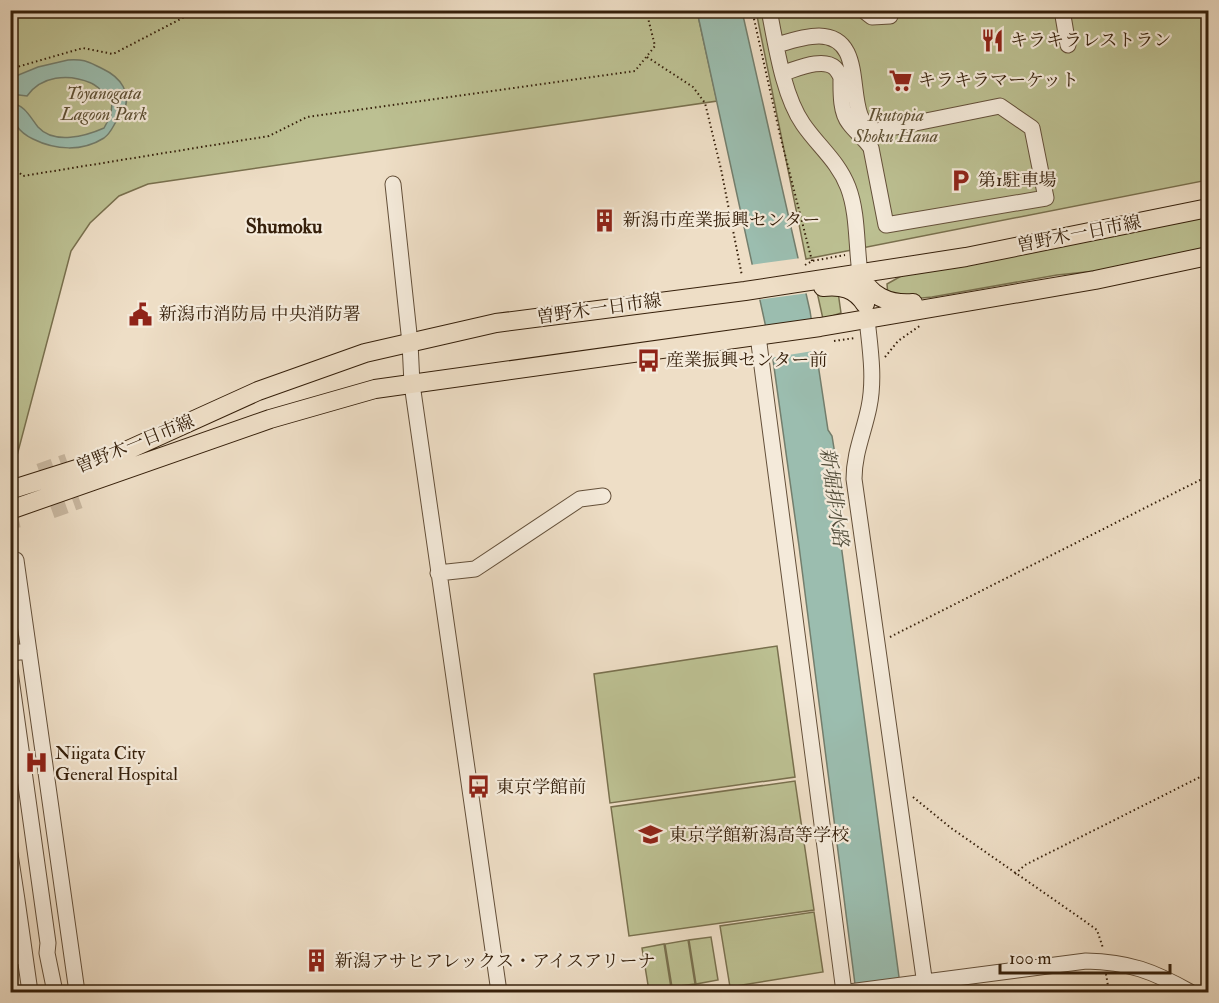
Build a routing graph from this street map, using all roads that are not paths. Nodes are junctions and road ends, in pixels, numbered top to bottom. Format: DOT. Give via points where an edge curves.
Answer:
graph roads {
  1 [pos="769,10"];
  2 [pos="863,10"];
  3 [pos="1062,10"];
  4 [pos="890,17"];
  5 [pos="818,36"];
  6 [pos="777,45"];
  7 [pos="1068,45"];
  8 [pos="820,64"];
  9 [pos="783,73"];
  10 [pos="393,184"];
  11 [pos="1209,208"];
  12 [pos="1209,256"];
  13 [pos="865,298"];
  14 [pos="972,301"];
  15 [pos="760,336"];
  16 [pos="410,343"];
  17 [pos="412,384"];
  18 [pos="10,490"];
  19 [pos="603,496"];
  20 [pos="10,510"];
  21 [pos="10,561"];
  22 [pos="438,573"];
  23 [pos="29,651"];
  24 [pos="10,653"];
  25 [pos="10,671"];
  26 [pos="43,755"];
  27 [pos="16,759"];
  28 [pos="10,854"];
  29 [pos="14,901"];
  30 [pos="67,921"];
  31 [pos="45,923"];
  32 [pos="16,928"];
  33 [pos="16,955"];
  34 [pos="925,988"];
  35 [pos="54,989"];
  36 [pos="855,992"];
  37 [pos="30,993"];
  38 [pos="76,993"];
  39 [pos="499,993"];
  40 [pos="844,993"];
  41 [pos="849,993"];
  42 [pos="1190,993"];
  1 -- 6 [label="street"];
  2 -- 4 [label="street" via="872,17"];
  3 -- 7 [label="street"];
  5 -- 6 [label="street"];
  5 -- 8 [label="street" via="829,48 828,57"];
  5 -- 8 [label="street" via="836,41 847,52 862,120 868,129 884,130 1000,106 1032,128 1046,198 886,225 871,148 845,115 841,77 833,66"];
  6 -- 9 [label="street"];
  8 -- 9 [label="street"];
  9 -- 13 [label="street" via="802,124 838,167 849,189"];
  10 -- 16 [label="street"];
  11 -- 13 [label="main road, 曽野木一日市線" via="914,265"];
  12 -- 14 [label="main road, 曽野木一日市線"];
  13 -- 14 [label="main road, 曽野木一日市線"];
  13 -- 14 [label="main road" via="896,303"];
  13 -- 15 [label="main road, 曽野木一日市線" via="829,331"];
  13 -- 16 [label="main road, 曽野木一日市線" via="808,278 753,289 496,323"];
  13 -- 34 [label="street" via="871,363 869,407 854,467"];
  15 -- 17 [label="main road, 曽野木一日市線"];
  15 -- 40 [label="street"];
  16 -- 17 [label="street"];
  16 -- 18 [label="main road, 曽野木一日市線" via="365,353 258,391 108,459"];
  17 -- 20 [label="main road, 曽野木一日市線" via="375,389 270,419"];
  17 -- 22 [label="street"];
  19 -- 22 [label="street" via="580,499 475,569"];
  21 -- 23 [label="street" via="16,560"];
  22 -- 39 [label="street"];
  23 -- 24 [label="street"];
  23 -- 26 [label="street"];
  25 -- 27 [label="street"];
  26 -- 27 [label="street"];
  26 -- 30 [label="street"];
  27 -- 31 [label="street"];
  28 -- 29 [label="street"];
  29 -- 32 [label="street"];
  30 -- 31 [label="street"];
  30 -- 38 [label="street"];
  31 -- 32 [label="street"];
  31 -- 35 [label="street"];
  32 -- 33 [label="street"];
  33 -- 37 [label="street"];
  34 -- 36 [label="street" via="905,985"];
  34 -- 42 [label="street" via="1086,961 1151,972"];
  36 -- 41 [label="street"];
}
